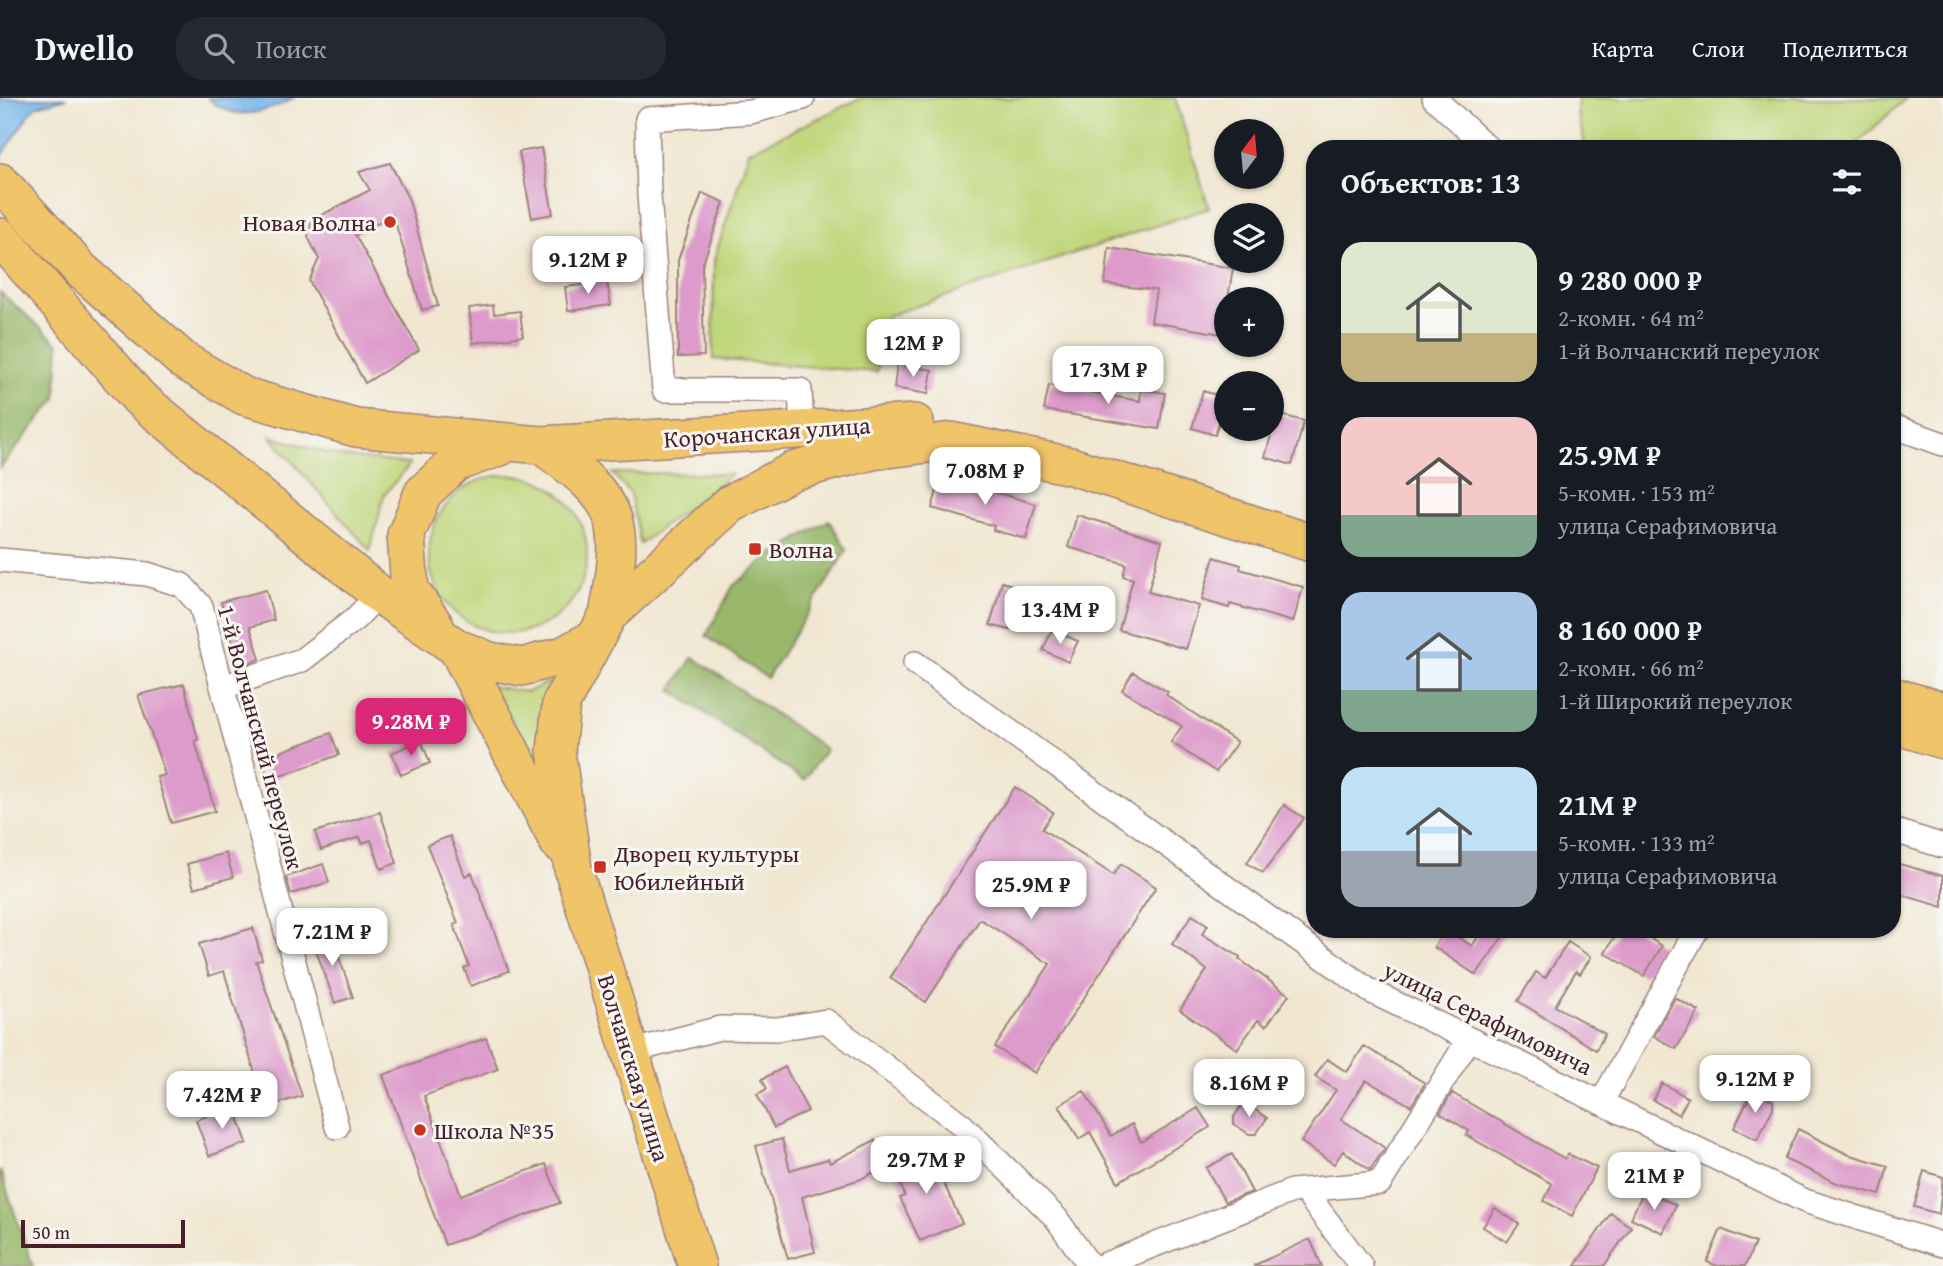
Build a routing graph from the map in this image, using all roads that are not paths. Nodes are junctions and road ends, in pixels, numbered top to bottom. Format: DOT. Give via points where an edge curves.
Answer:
graph roads {
  1 [pos="803,98"];
  2 [pos="1434,98"];
  3 [pos="1479,140"];
  4 [pos="0,182"];
  5 [pos="0,237"];
  6 [pos="1901,429"];
  7 [pos="802,430"];
  8 [pos="526,444"];
  9 [pos="1943,444"];
  10 [pos="1306,516"];
  11 [pos="405,535"];
  12 [pos="1306,541"];
  13 [pos="0,559"];
  14 [pos="379,594"];
  15 [pos="601,627"];
  16 [pos="450,642"];
  17 [pos="915,663"];
  18 [pos="223,687"];
  19 [pos="1901,698"];
  20 [pos="1943,710"];
  21 [pos="1901,727"];
  22 [pos="1943,740"];
  23 [pos="1901,833"];
  24 [pos="1943,846"];
  25 [pos="573,869"];
  26 [pos="1692,938"];
  27 [pos="1469,1039"];
  28 [pos="629,1052"];
  29 [pos="1601,1103"];
  30 [pos="337,1127"];
  31 [pos="1304,1190"];
  32 [pos="1943,1245"];
  33 [pos="697,1266"];
  34 [pos="1090,1266"];
  35 [pos="1101,1266"];
  36 [pos="1361,1266"];
  1 -- 7 [label="street" via="751,112 647,119 664,390 800,390"];
  2 -- 3 [label="street"];
  4 -- 8 [label="main road" via="81,270 184,362 244,396 356,428"];
  5 -- 14 [label="main road" via="139,398"];
  6 -- 9 [label="street"];
  7 -- 8 [label="main road, Корочанская улица"];
  7 -- 10 [label="main road, Корочанская улица" via="955,420 1069,442"];
  8 -- 11 [label="main road" via="455,463 423,494"];
  8 -- 15 [label="main road" via="603,494 615,523 618,561"];
  11 -- 14 [label="main road"];
  11 -- 16 [label="main road" via="410,590"];
  12 -- 15 [label="main road" via="1071,466 952,442 872,451 782,477 730,503"];
  13 -- 18 [label="street, 1-й Волчанский переулок" via="147,574 183,585 201,606"];
  14 -- 16 [label="main road"];
  14 -- 18 [label="street" via="302,660"];
  15 -- 16 [label="main road" via="564,655 522,667 490,661"];
  15 -- 25 [label="main road" via="561,703 556,751"];
  16 -- 25 [label="main road"];
  17 -- 27 [label="street, улица Серафимовича" via="1370,991"];
  18 -- 30 [label="street, 1-й Волчанский переулок"];
  19 -- 20 [label="main road"];
  21 -- 22 [label="main road"];
  23 -- 24 [label="street"];
  25 -- 28 [label="main road, Волчанская улица"];
  26 -- 29 [label="street"];
  27 -- 29 [label="street, улица Серафимовича"];
  27 -- 31 [label="street" via="1380,1182"];
  28 -- 33 [label="main road, Волчанская улица"];
  28 -- 34 [label="street" via="720,1028 778,1029 826,1021 962,1125 1056,1218"];
  29 -- 32 [label="street, улица Серафимовича" via="1805,1201"];
  31 -- 35 [label="street"];
  31 -- 36 [label="street"];
}
